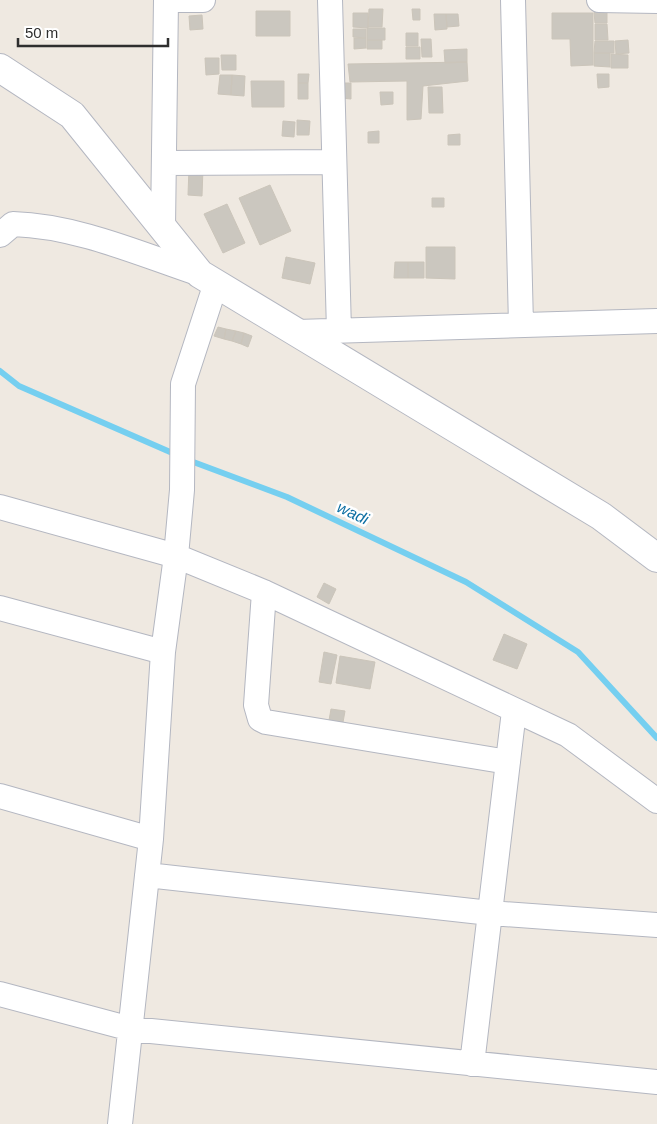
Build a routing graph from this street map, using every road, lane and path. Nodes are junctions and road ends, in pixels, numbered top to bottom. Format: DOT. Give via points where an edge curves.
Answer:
graph roads {
  1 [pos="166,0"];
  2 [pos="202,0"];
  3 [pos="330,0"];
  4 [pos="512,0"];
  5 [pos="599,0"];
  6 [pos="657,1"];
  7 [pos="0,68"];
  8 [pos="334,162"];
  9 [pos="164,163"];
  10 [pos="163,227"];
  11 [pos="0,235"];
  12 [pos="208,279"];
  13 [pos="657,321"];
  14 [pos="521,325"];
  15 [pos="339,331"];
  16 [pos="297,332"];
  17 [pos="0,507"];
  18 [pos="176,556"];
  19 [pos="657,558"];
  20 [pos="264,592"];
  21 [pos="0,608"];
  22 [pos="163,652"];
  23 [pos="514,711"];
  24 [pos="508,762"];
  25 [pos="0,796"];
  26 [pos="657,801"];
  27 [pos="151,839"];
  28 [pos="147,874"];
  29 [pos="490,913"];
  30 [pos="657,925"];
  31 [pos="0,994"];
  32 [pos="131,1029"];
  33 [pos="472,1064"];
  34 [pos="657,1082"];
  35 [pos="120,1124"];
  1 -- 2 [label="street"];
  1 -- 9 [label="street"];
  3 -- 8 [label="street"];
  4 -- 14 [label="street"];
  5 -- 6 [label="street"];
  7 -- 10 [label="street" via="72,115"];
  8 -- 9 [label="street"];
  8 -- 15 [label="street"];
  9 -- 10 [label="street"];
  10 -- 12 [label="street"];
  11 -- 12 [label="street" via="13,224 40,225 104,242"];
  12 -- 16 [label="street"];
  12 -- 18 [label="street" via="183,384 182,490"];
  13 -- 14 [label="street"];
  14 -- 15 [label="street"];
  15 -- 16 [label="street"];
  16 -- 19 [label="street" via="601,516"];
  17 -- 18 [label="street"];
  18 -- 20 [label="street"];
  18 -- 22 [label="street"];
  20 -- 23 [label="street"];
  20 -- 24 [label="street" via="256,705 260,719"];
  21 -- 22 [label="street"];
  22 -- 27 [label="street"];
  23 -- 24 [label="street"];
  23 -- 26 [label="street" via="568,735"];
  24 -- 29 [label="street"];
  25 -- 27 [label="street"];
  27 -- 28 [label="street"];
  28 -- 29 [label="street"];
  28 -- 32 [label="street"];
  29 -- 30 [label="street"];
  29 -- 33 [label="street"];
  31 -- 32 [label="street"];
  32 -- 33 [label="street"];
  32 -- 35 [label="street"];
  33 -- 34 [label="street"];
}
